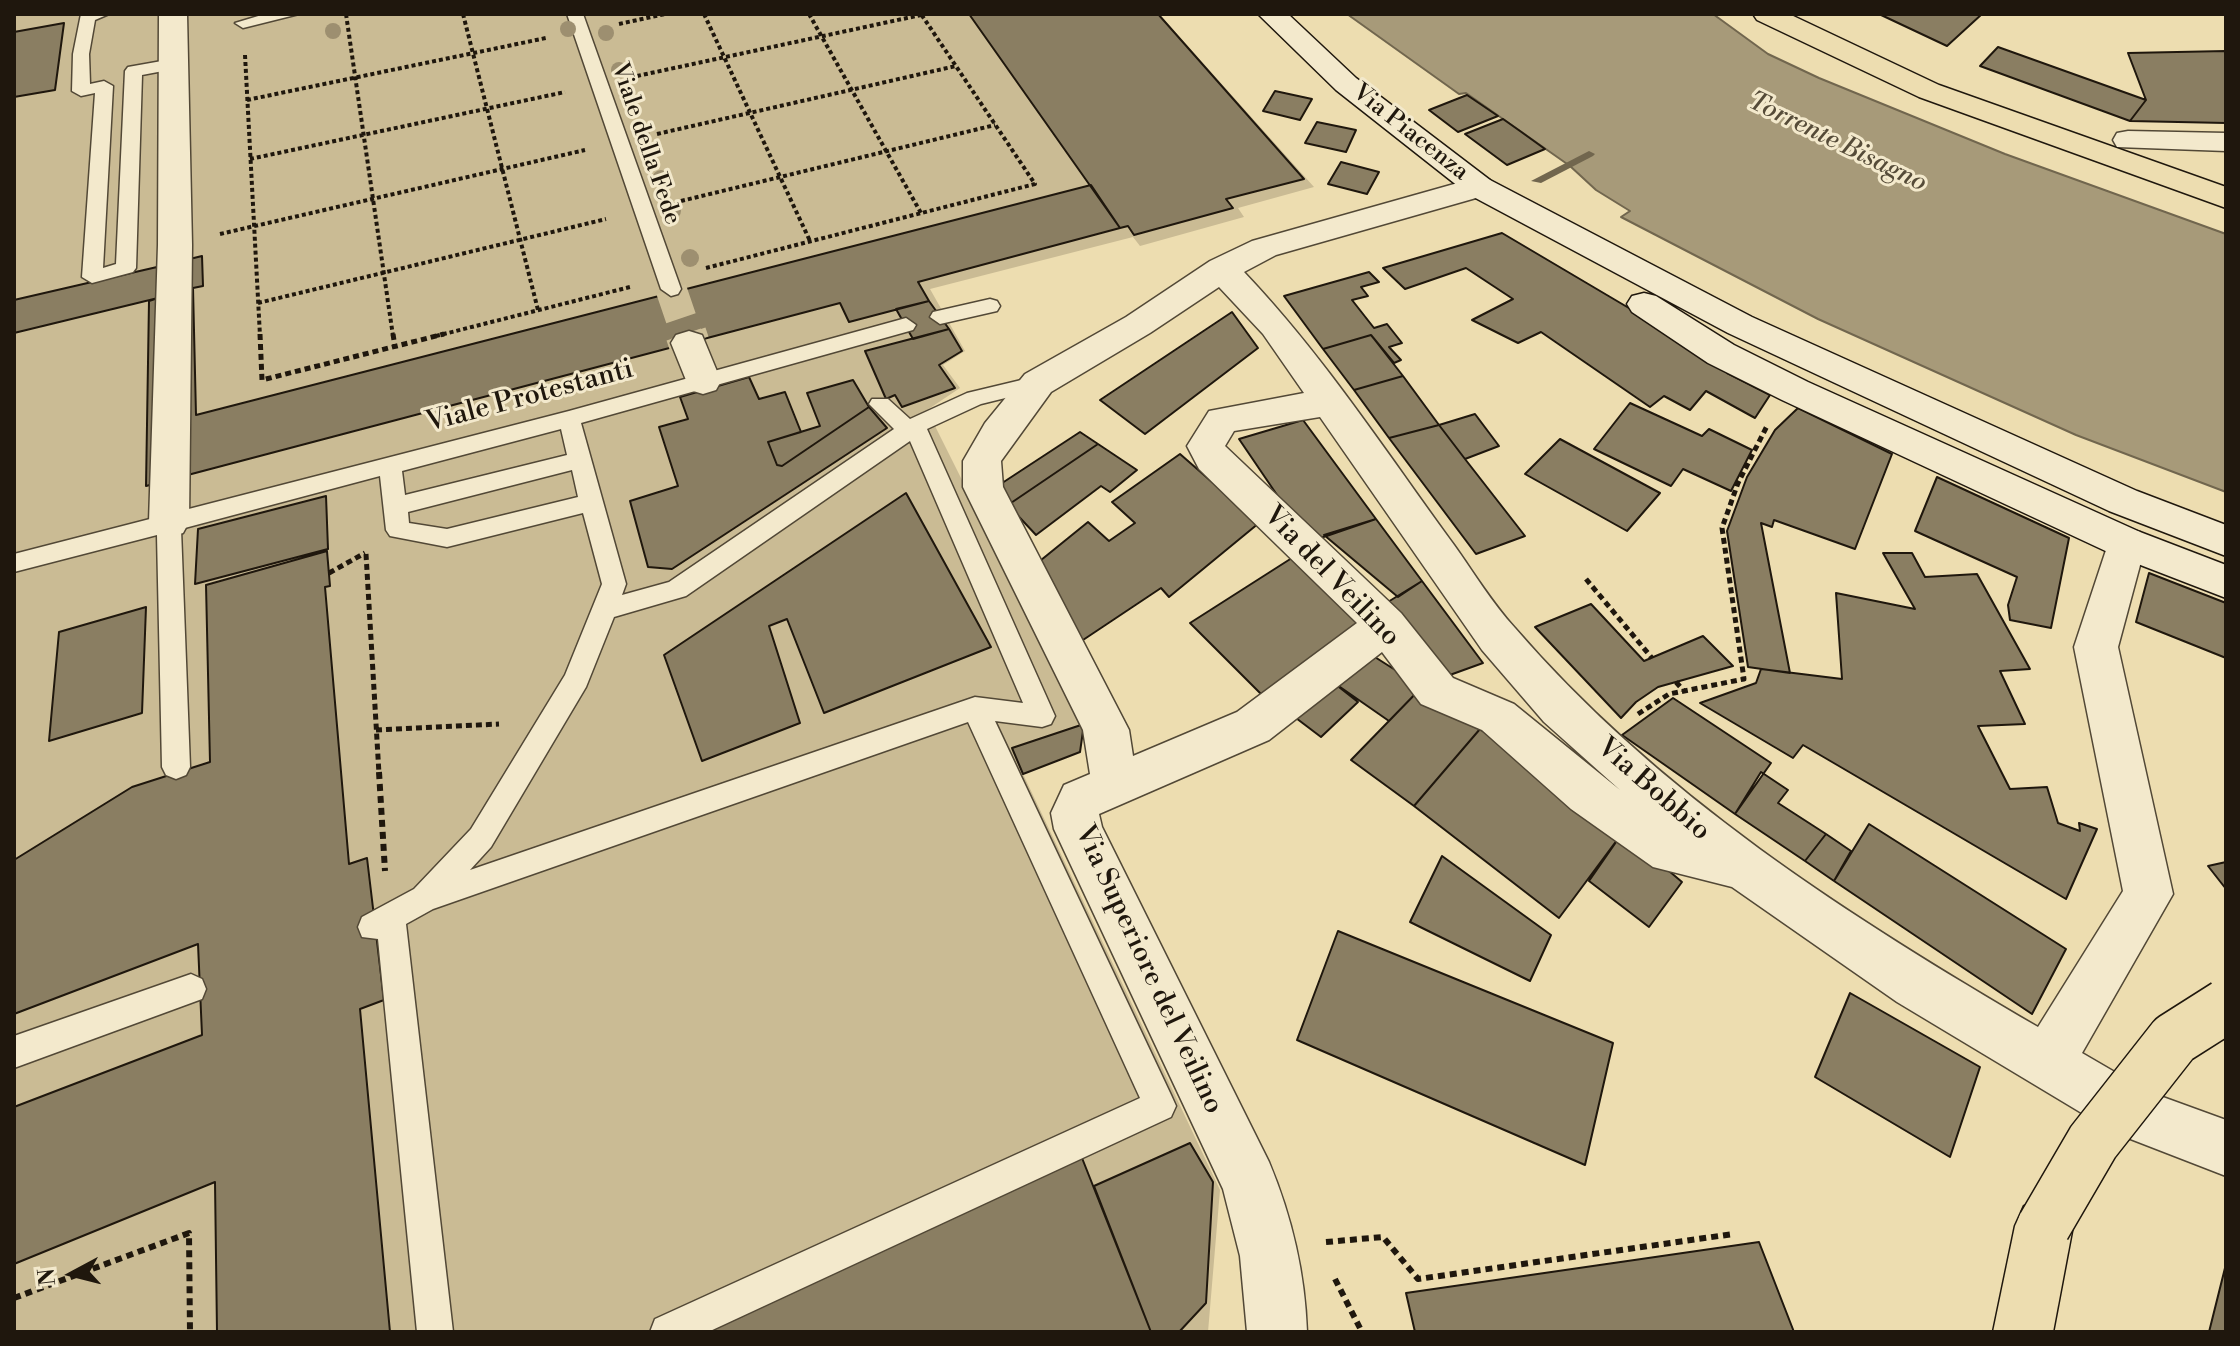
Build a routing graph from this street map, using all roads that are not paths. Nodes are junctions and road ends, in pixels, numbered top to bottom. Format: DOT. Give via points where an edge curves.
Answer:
graph roads {
  1 [pos="101,14"];
  2 [pos="291,14"];
  3 [pos="1272,14"];
  4 [pos="1767,14"];
  5 [pos="243,23"];
  6 [pos="578,23"];
  7 [pos="173,38"];
  8 [pos="2027,129"];
  9 [pos="2128,140"];
  10 [pos="2226,142"];
  11 [pos="2226,169"];
  12 [pos="1479,187"];
  13 [pos="2226,198"];
  14 [pos="2226,222"];
  15 [pos="1561,232"];
  16 [pos="1222,269"];
  17 [pos="669,284"];
  18 [pos="990,306"];
  19 [pos="940,317"];
  20 [pos="906,325"];
  21 [pos="689,343"];
  22 [pos="703,381"];
  23 [pos="1038,383"];
  24 [pos="1330,402"];
  25 [pos="880,404"];
  26 [pos="569,419"];
  27 [pos="918,424"];
  28 [pos="580,460"];
  29 [pos="390,465"];
  30 [pos="592,502"];
  31 [pos="169,512"];
  32 [pos="396,518"];
  33 [pos="2226,541"];
  34 [pos="2126,543"];
  35 [pos="14,563"];
  36 [pos="2226,582"];
  37 [pos="603,610"];
  38 [pos="1386,625"];
  39 [pos="975,708"];
  40 [pos="176,767"];
  41 [pos="1115,785"];
  42 [pos="1742,866"];
  43 [pos="424,899"];
  44 [pos="191,989"];
  45 [pos="2226,1006"];
  46 [pos="14,1052"];
  47 [pos="2046,1063"];
  48 [pos="2226,1148"];
  49 [pos="435,1332"];
  50 [pos="668,1332"];
  51 [pos="1277,1332"];
  52 [pos="2023,1332"];
  1 -- 7 [label="lane" via="88,16 81,54 81,91 104,86 92,277 126,268 134,71"];
  2 -- 5 [label="lane"];
  3 -- 12 [label="street, Via Piacenza" via="1346,84"];
  4 -- 8 [label="main road" via="1929,91"];
  6 -- 17 [label="lane, Viale della Fede"];
  7 -- 31 [label="street"];
  8 -- 9 [label="main road"];
  8 -- 13 [label="main road"];
  8 -- 14 [label="main road" via="2148,193"];
  9 -- 10 [label="street"];
  9 -- 11 [label="main road"];
  12 -- 15 [label="street, Via Piacenza"];
  12 -- 16 [label="street" via="1264,248"];
  15 -- 33 [label="street" via="1740,325 2123,501"];
  15 -- 34 [label="street" via="1615,284 1721,354"];
  16 -- 23 [label="street"];
  16 -- 24 [label="street, Via Bobbio" via="1275,326"];
  18 -- 19 [label="lane"];
  20 -- 22 [label="lane, Viale Protestanti"];
  21 -- 22 [label="street"];
  22 -- 26 [label="lane, Viale Protestanti"];
  23 -- 27 [label="lane" via="975,398"];
  23 -- 41 [label="street, Via Superiore del Veilino" via="982,461 983,487 1106,730"];
  24 -- 38 [label="street, Via del Veilino" via="1222,420 1206,446 1213,459"];
  24 -- 42 [label="street, Via Bobbio" via="1451,577 1560,709"];
  25 -- 27 [label="lane"];
  26 -- 28 [label="lane"];
  26 -- 29 [label="lane, Viale Protestanti"];
  27 -- 37 [label="lane" via="677,589"];
  27 -- 39 [label="lane" via="1042,716"];
  28 -- 30 [label="lane"];
  28 -- 32 [label="lane"];
  29 -- 31 [label="lane, Viale Protestanti"];
  29 -- 32 [label="lane"];
  30 -- 32 [label="lane" via="447,538"];
  30 -- 37 [label="lane" via="614,584"];
  31 -- 35 [label="lane, Viale Protestanti"];
  31 -- 40 [label="lane"];
  34 -- 36 [label="street"];
  34 -- 47 [label="street" via="2096,647 2148,894"];
  37 -- 43 [label="lane" via="577,679 481,838"];
  38 -- 41 [label="street" via="1253,726"];
  38 -- 42 [label="street, Via del Veilino" via="1437,691 1498,717 1588,794 1670,852"];
  39 -- 43 [label="lane"];
  39 -- 50 [label="lane" via="1160,1106"];
  41 -- 51 [label="street, Via Superiore del Veilino" via="1081,800 1075,813 1078,829 1249,1182 1274,1273"];
  42 -- 47 [label="street, Via Bobbio" via="1915,984"];
  43 -- 49 [label="lane" via="382,923"];
  44 -- 46 [label="lane"];
  45 -- 52 [label="main road, bridge" via="2174,1039 2093,1142 2044,1226"];
  47 -- 48 [label="street, Via Bobbio" via="2134,1114"];
}
